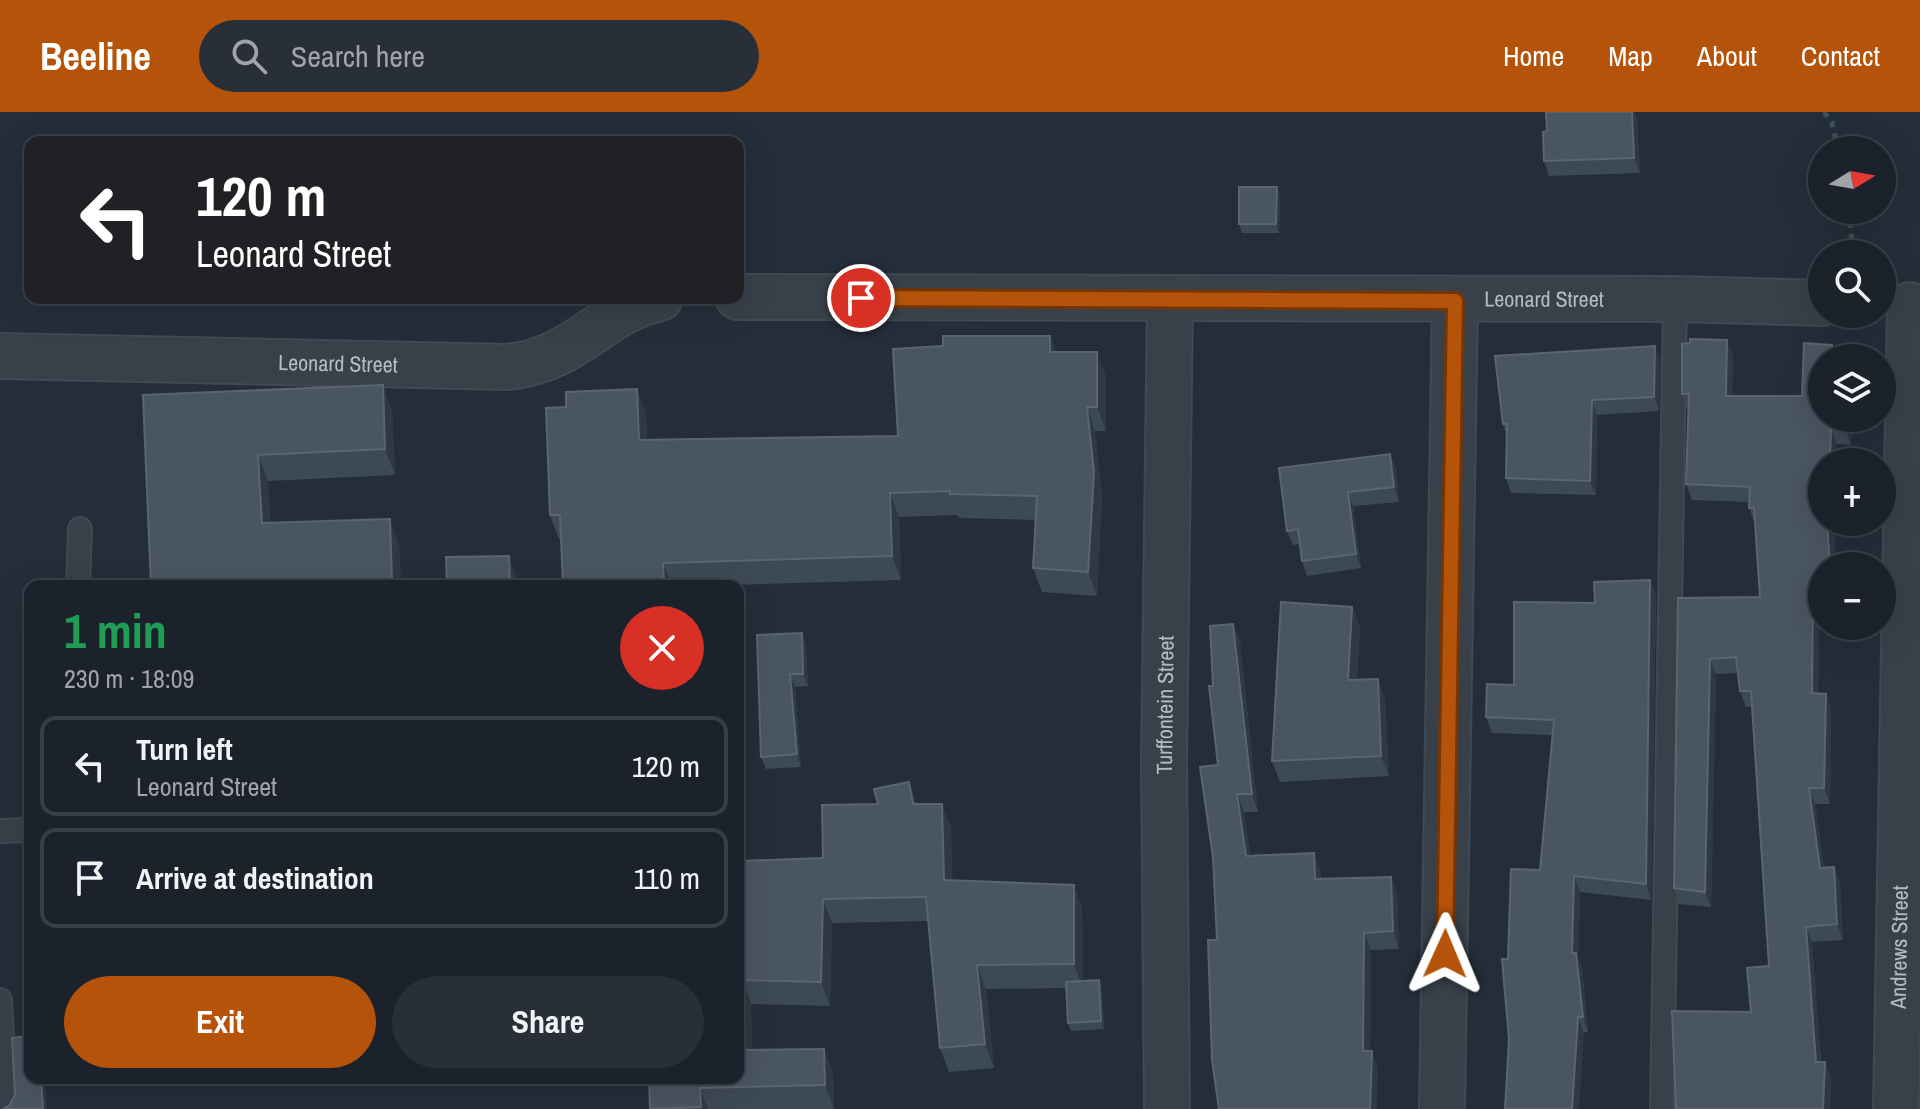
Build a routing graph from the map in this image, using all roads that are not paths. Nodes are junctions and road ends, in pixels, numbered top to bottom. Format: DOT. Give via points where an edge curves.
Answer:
graph roads {
  1 [pos="744,297"];
  2 [pos="1675,299"];
  3 [pos="1170,301"];
  4 [pos="1455,301"];
  5 [pos="1808,303"];
  6 [pos="638,304"];
  7 [pos="1904,305"];
  8 [pos="0,356"];
  9 [pos="80,529"];
  10 [pos="78,580"];
  11 [pos="24,830"];
  12 [pos="0,831"];
  13 [pos="0,1000"];
  14 [pos="6,1109"];
  15 [pos="1167,1109"];
  16 [pos="1442,1109"];
  17 [pos="1662,1109"];
  18 [pos="1896,1109"];
  1 -- 3 [label="street, Leonard Street"];
  2 -- 4 [label="street, Leonard Street"];
  2 -- 5 [label="street, Leonard Street"];
  2 -- 17 [label="lane"];
  3 -- 4 [label="street, Leonard Street"];
  3 -- 15 [label="street, Turffontein Street" via="1164,760"];
  4 -- 16 [label="street"];
  6 -- 8 [label="street, Leonard Street" via="557,356 508,367"];
  7 -- 18 [label="street, Andrews Street"];
  9 -- 10 [label="lane"];
  11 -- 12 [label="lane"];
  13 -- 14 [label="lane"];
}
